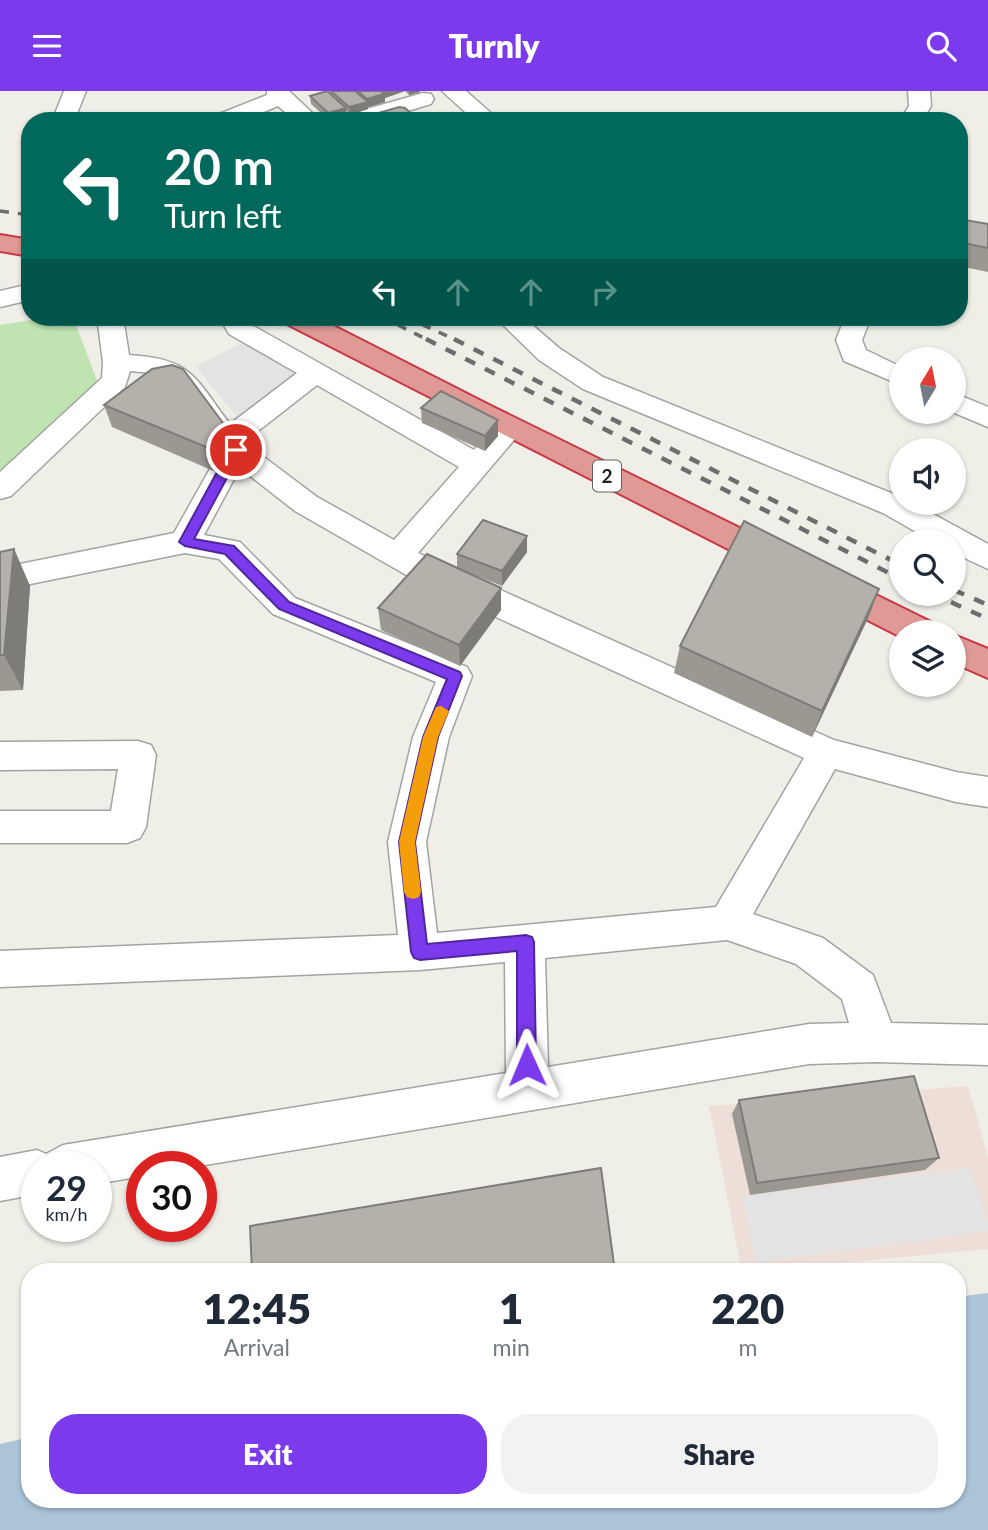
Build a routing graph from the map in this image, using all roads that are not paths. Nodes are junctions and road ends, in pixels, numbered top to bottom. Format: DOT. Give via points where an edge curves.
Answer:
graph roads {
  1 [pos="75,91"];
  2 [pos="453,91"];
  3 [pos="919,91"];
  4 [pos="280,94"];
  5 [pos="423,99"];
  6 [pos="67,112"];
  7 [pos="241,112"];
  8 [pos="300,112"];
  9 [pos="380,112"];
  10 [pos="478,112"];
  11 [pos="916,112"];
  12 [pos="0,243"];
  13 [pos="21,246"];
  14 [pos="21,294"];
  15 [pos="0,299"];
  16 [pos="111,326"];
  17 [pos="237,326"];
  18 [pos="313,326"];
  19 [pos="518,326"];
  20 [pos="854,326"];
  21 [pos="117,362"];
  22 [pos="889,371"];
  23 [pos="316,372"];
  24 [pos="966,408"];
  25 [pos="988,418"];
  26 [pos="510,427"];
  27 [pos="232,445"];
  28 [pos="477,465"];
  29 [pos="0,489"];
  30 [pos="185,542"];
  31 [pos="398,556"];
  32 [pos="988,558"];
  33 [pos="0,579"];
  34 [pos="897,620"];
  35 [pos="966,654"];
  36 [pos="988,665"];
  37 [pos="826,752"];
  38 [pos="0,756"];
  39 [pos="988,792"];
  40 [pos="0,827"];
  41 [pos="727,922"];
  42 [pos="526,942"];
  43 [pos="420,952"];
  44 [pos="0,969"];
  45 [pos="876,1041"];
  46 [pos="988,1045"];
  47 [pos="527,1089"];
  48 [pos="112,1159"];
  49 [pos="21,1175"];
  50 [pos="0,1179"];
  1 -- 6 [label="street"];
  2 -- 10 [label="street"];
  3 -- 11 [label="street"];
  4 -- 7 [label="street"];
  4 -- 8 [label="street"];
  5 -- 9 [label="street"];
  12 -- 13 [label="highway"];
  14 -- 15 [label="street"];
  16 -- 21 [label="street"];
  17 -- 23 [label="street"];
  18 -- 26 [label="highway, 2"];
  19 -- 32 [label="street" via="549,354 593,383 894,506"];
  20 -- 22 [label="street" via="849,340 854,355"];
  21 -- 27 [label="street" via="157,365 177,374"];
  21 -- 29 [label="street" via="110,389"];
  23 -- 27 [label="street"];
  23 -- 28 [label="street"];
  24 -- 25 [label="street"];
  26 -- 28 [label="street"];
  26 -- 34 [label="highway, 2"];
  27 -- 30 [label="lane"];
  27 -- 31 [label="street" via="306,504"];
  28 -- 31 [label="street"];
  30 -- 33 [label="street"];
  30 -- 43 [label="street" via="229,550 284,606 455,676 431,737 407,842"];
  31 -- 37 [label="street"];
  35 -- 36 [label="highway"];
  37 -- 39 [label="street"];
  37 -- 41 [label="street"];
  38 -- 40 [label="street" via="138,755 127,827"];
  41 -- 42 [label="street"];
  41 -- 45 [label="street" via="809,951 859,988"];
  42 -- 43 [label="street"];
  42 -- 47 [label="street"];
  43 -- 44 [label="street"];
  45 -- 46 [label="street"];
  45 -- 47 [label="street" via="810,1044"];
  47 -- 48 [label="street"];
  49 -- 50 [label="street"];
}
